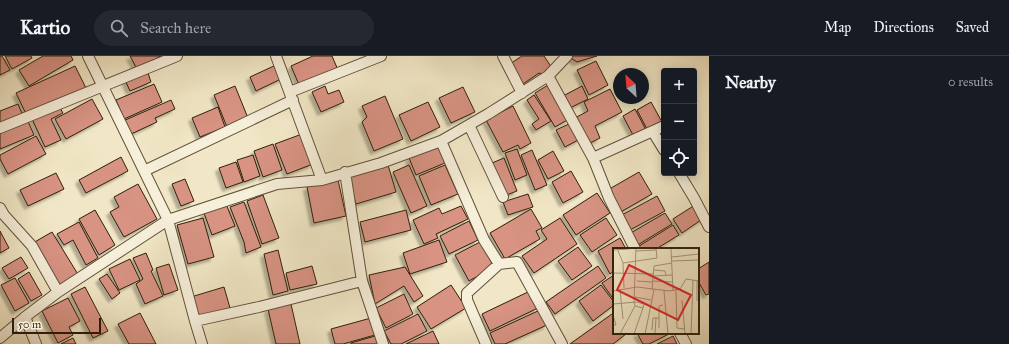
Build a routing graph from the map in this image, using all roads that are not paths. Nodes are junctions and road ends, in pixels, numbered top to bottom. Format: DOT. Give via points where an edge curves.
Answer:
graph roads {
  1 [pos="88,56"];
  2 [pos="177,56"];
  3 [pos="276,56"];
  4 [pos="381,56"];
  5 [pos="503,56"];
  6 [pos="567,56"];
  7 [pos="548,76"];
  8 [pos="104,86"];
  9 [pos="522,93"];
  10 [pos="291,96"];
  11 [pos="469,125"];
  12 [pos="0,128"];
  13 [pos="661,128"];
  14 [pos="653,132"];
  15 [pos="441,140"];
  16 [pos="661,145"];
  17 [pos="593,158"];
  18 [pos="144,171"];
  19 [pos="345,172"];
  20 [pos="680,176"];
  21 [pos="322,180"];
  22 [pos="503,197"];
  23 [pos="1,214"];
  24 [pos="168,220"];
  25 [pos="709,227"];
  26 [pos="634,248"];
  27 [pos="499,264"];
  28 [pos="362,281"];
  29 [pos="58,292"];
  30 [pos="25,317"];
  31 [pos="195,321"];
  32 [pos="681,334"];
  33 [pos="0,338"];
  34 [pos="36,344"];
  35 [pos="202,344"];
  36 [pos="383,344"];
  37 [pos="486,344"];
  38 [pos="562,344"];
  39 [pos="686,344"];
  1 -- 8 [label="street"];
  2 -- 8 [label="street"];
  3 -- 10 [label="street"];
  4 -- 10 [label="street"];
  5 -- 9 [label="street"];
  6 -- 7 [label="street"];
  7 -- 9 [label="street"];
  7 -- 17 [label="street"];
  8 -- 12 [label="street"];
  8 -- 18 [label="street"];
  9 -- 11 [label="street"];
  10 -- 18 [label="street"];
  10 -- 21 [label="street"];
  11 -- 15 [label="street"];
  11 -- 22 [label="street"];
  13 -- 14 [label="street"];
  14 -- 16 [label="street"];
  14 -- 17 [label="street"];
  15 -- 19 [label="street" via="381,163"];
  15 -- 27 [label="street" via="481,234"];
  17 -- 26 [label="street" via="609,198"];
  18 -- 24 [label="street"];
  19 -- 21 [label="street"];
  19 -- 28 [label="street"];
  20 -- 25 [label="street"];
  21 -- 24 [label="street" via="277,184"];
  23 -- 29 [label="street" via="32,246"];
  24 -- 29 [label="street"];
  24 -- 31 [label="street"];
  27 -- 37 [label="street" via="467,293 467,300"];
  27 -- 38 [label="street" via="517,262"];
  28 -- 31 [label="street"];
  28 -- 36 [label="street"];
  29 -- 30 [label="street"];
  30 -- 33 [label="street"];
  30 -- 34 [label="street"];
  31 -- 35 [label="street"];
  32 -- 39 [label="street"];
}
